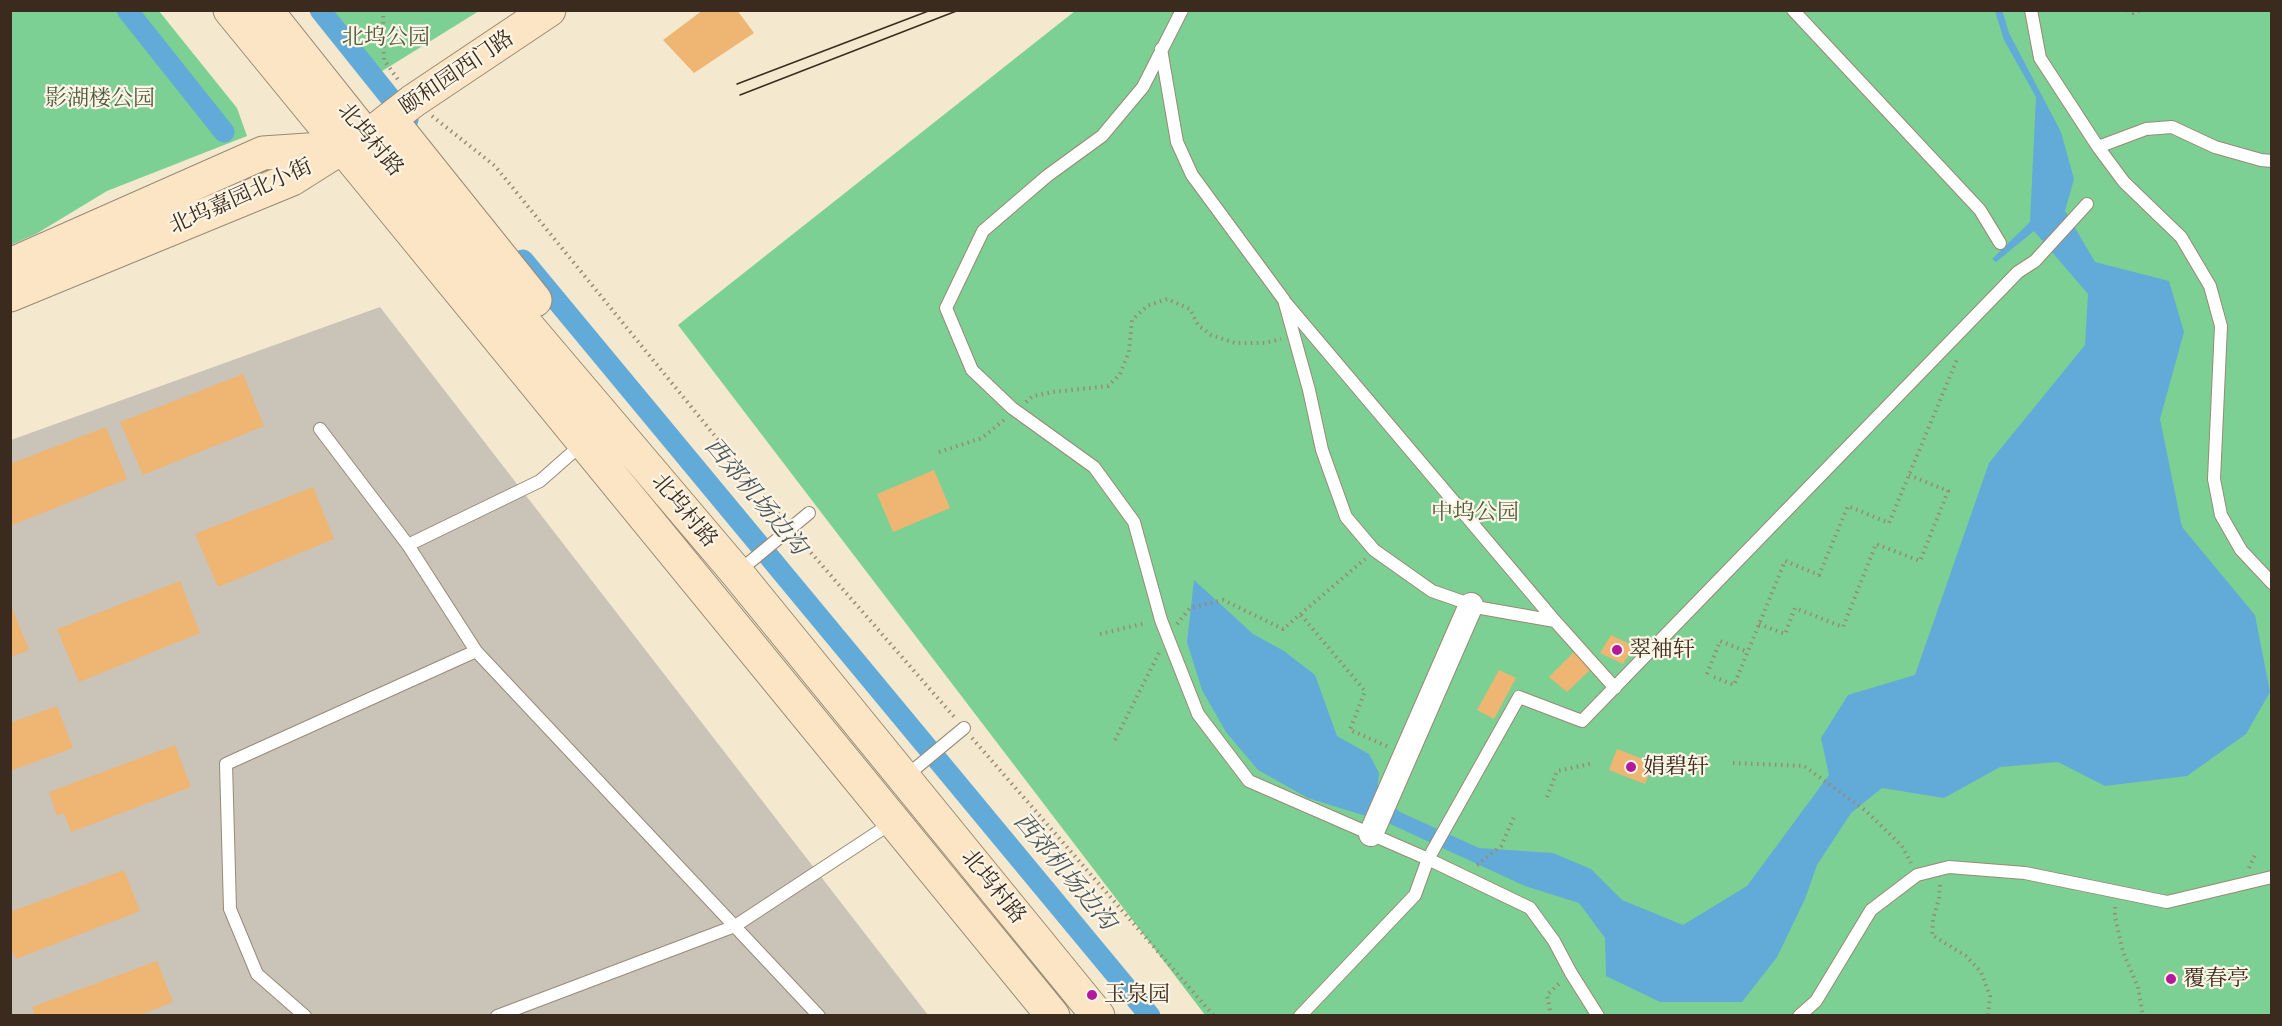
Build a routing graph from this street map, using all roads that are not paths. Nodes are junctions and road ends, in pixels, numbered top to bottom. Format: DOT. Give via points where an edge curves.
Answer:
graph roads {
  1 [pos="230,10"];
  2 [pos="266,10"];
  3 [pos="549,10"];
  4 [pos="1182,10"];
  5 [pos="1793,10"];
  6 [pos="2031,10"];
  7 [pos="1161,49"];
  8 [pos="366,135"];
  9 [pos="2098,147"];
  10 [pos="2271,161"];
  11 [pos="2087,204"];
  12 [pos="2000,243"];
  13 [pos="10,265"];
  14 [pos="10,295"];
  15 [pos="1284,300"];
  16 [pos="587,397"];
  17 [pos="320,429"];
  18 [pos="584,443"];
  19 [pos="809,513"];
  20 [pos="408,545"];
  21 [pos="745,565"];
  22 [pos="2271,583"];
  23 [pos="1471,604"];
  24 [pos="1555,621"];
  25 [pos="476,651"];
  26 [pos="1615,688"];
  27 [pos="964,728"];
  28 [pos="914,770"];
  29 [pos="894,822"];
  30 [pos="1371,834"];
  31 [pos="1428,859"];
  32 [pos="2268,882"];
  33 [pos="735,926"];
  34 [pos="305,1016"];
  35 [pos="497,1016"];
  36 [pos="819,1016"];
  37 [pos="1053,1016"];
  38 [pos="1098,1016"];
  39 [pos="1300,1016"];
  40 [pos="1598,1016"];
  41 [pos="1799,1016"];
  1 -- 8 [label="main road, 北坞村路"];
  2 -- 8 [label="main road, 北坞村路"];
  3 -- 8 [label="main road, 颐和园西门路"];
  4 -- 7 [label="lane"];
  5 -- 12 [label="lane" via="1980,210"];
  6 -- 9 [label="lane" via="2040,58"];
  7 -- 15 [label="lane" via="1177,142 1192,175"];
  7 -- 30 [label="lane" via="1143,87 1102,136 1047,176 983,231 946,308 972,370 1016,410 1094,467 1134,522 1161,620 1198,714 1249,781"];
  8 -- 13 [label="main road, 北坞嘉园北小街" via="263,153"];
  8 -- 14 [label="main road, 北坞嘉园北小街" via="292,179"];
  8 -- 16 [label="main road, 北坞村路"];
  8 -- 16 [label="main road, 北坞村路" via="579,355"];
  8 -- 18 [label="main road, 北坞村路"];
  9 -- 10 [label="lane" via="2146,129 2172,127 2215,147"];
  9 -- 22 [label="lane" via="2124,182 2181,237 2210,286 2221,326 2214,479 2221,514 2241,550"];
  11 -- 26 [label="lane"];
  15 -- 23 [label="lane" via="1322,450 1346,517 1374,550 1432,591"];
  15 -- 24 [label="lane"];
  16 -- 21 [label="main road, 北坞村路"];
  17 -- 20 [label="lane"];
  18 -- 20 [label="lane" via="540,481"];
  18 -- 29 [label="main road, 北坞村路"];
  19 -- 21 [label="lane"];
  20 -- 25 [label="lane"];
  21 -- 28 [label="main road, 北坞村路"];
  23 -- 24 [label="lane"];
  23 -- 30 [label="street"];
  24 -- 26 [label="lane"];
  25 -- 33 [label="lane"];
  25 -- 34 [label="lane" via="226,764 230,909 257,974"];
  26 -- 31 [label="lane" via="1582,721 1519,697"];
  27 -- 28 [label="lane"];
  28 -- 38 [label="main road, 北坞村路"];
  29 -- 33 [label="lane"];
  29 -- 37 [label="main road, 北坞村路"];
  30 -- 31 [label="lane"];
  31 -- 39 [label="lane" via="1415,895"];
  31 -- 40 [label="lane" via="1530,908"];
  32 -- 41 [label="lane" via="2167,902 2025,873 1949,867 1917,875 1871,910 1816,1000"];
  33 -- 35 [label="lane"];
  33 -- 36 [label="lane"];
}
